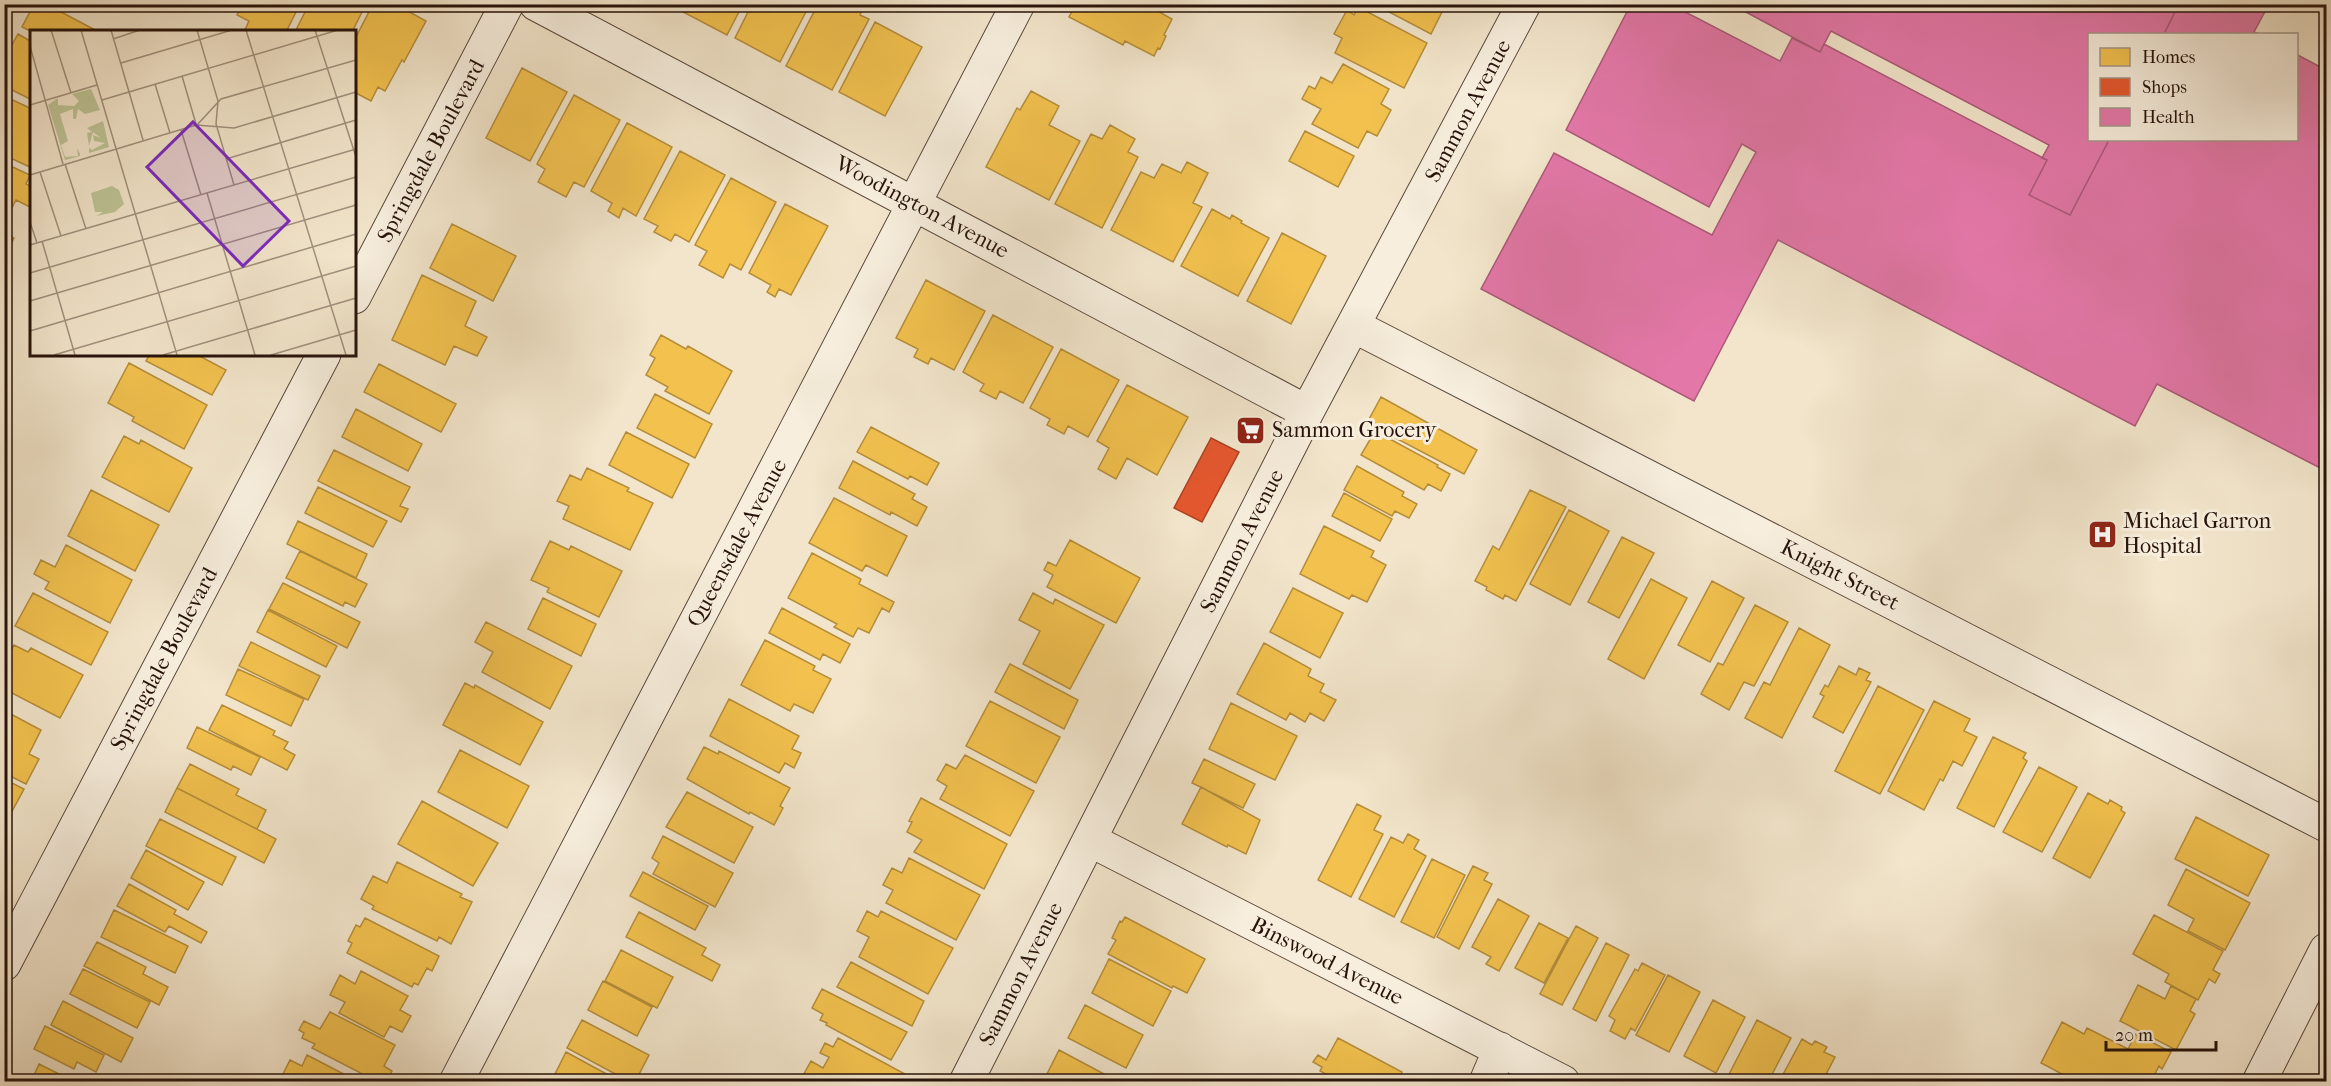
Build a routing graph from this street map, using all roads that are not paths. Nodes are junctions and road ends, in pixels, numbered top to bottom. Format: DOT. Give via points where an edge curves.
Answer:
graph roads {
  1 [pos="507,4"];
  2 [pos="536,4"];
  3 [pos="1018,4"];
  4 [pos="1524,4"];
  5 [pos="915,203"];
  6 [pos="356,293"];
  7 [pos="1354,326"];
  8 [pos="323,356"];
  9 [pos="1307,412"];
  10 [pos="2326,825"];
  11 [pos="1090,840"];
  12 [pos="2326,950"];
  13 [pos="4,964"];
  14 [pos="1500,1049"];
  15 [pos="456,1082"];
  16 [pos="966,1082"];
  17 [pos="1486,1082"];
  18 [pos="1563,1082"];
  19 [pos="2259,1082"];
  1 -- 6 [label="street, Springdale Boulevard"];
  2 -- 5 [label="street, Woodington Avenue"];
  3 -- 5 [label="street, Queensdale Avenue"];
  4 -- 7 [label="street, Sammon Avenue"];
  5 -- 9 [label="street, Woodington Avenue"];
  5 -- 15 [label="street, Queensdale Avenue"];
  7 -- 9 [label="street, Sammon Avenue"];
  7 -- 10 [label="street, Knight Street"];
  8 -- 13 [label="street, Springdale Boulevard"];
  9 -- 11 [label="street, Sammon Avenue"];
  11 -- 14 [label="street, Binswood Avenue"];
  11 -- 16 [label="street, Sammon Avenue"];
  12 -- 19 [label="street"];
  14 -- 17 [label="street"];
  14 -- 18 [label="street, Binswood Avenue"];
}
